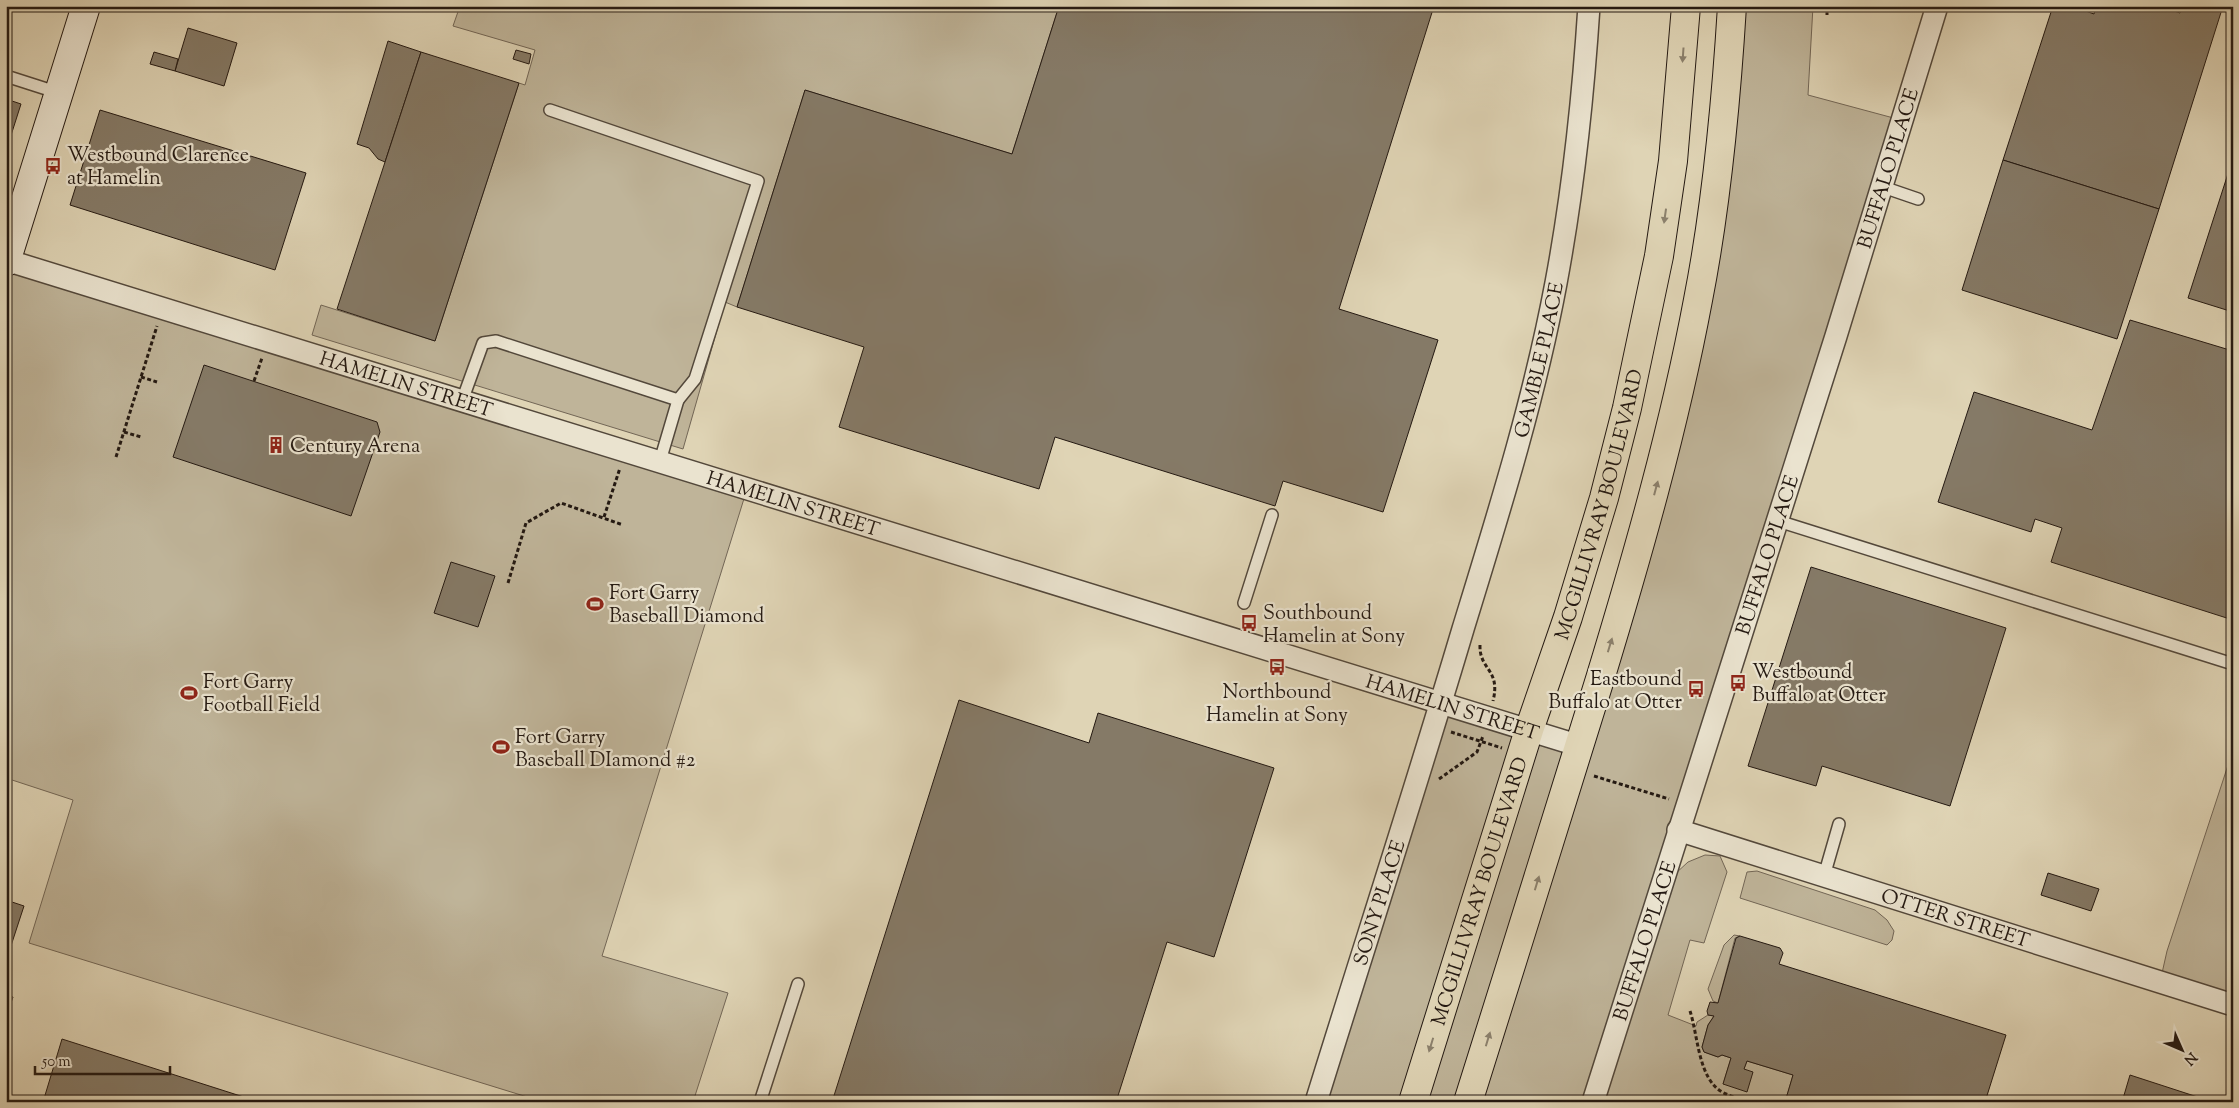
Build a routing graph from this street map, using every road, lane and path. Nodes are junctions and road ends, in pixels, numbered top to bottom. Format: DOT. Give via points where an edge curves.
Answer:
graph roads {
  1 [pos="86,6"];
  2 [pos="1589,6"];
  3 [pos="1686,6"];
  4 [pos="1732,6"];
  5 [pos="1827,6"];
  6 [pos="1936,6"];
  7 [pos="1827,15"];
  8 [pos="6,76"];
  9 [pos="59,93"];
  10 [pos="550,110"];
  11 [pos="1880,186"];
  12 [pos="1918,199"];
  13 [pos="6,261"];
  14 [pos="162,308"];
  15 [pos="141,377"];
  16 [pos="157,382"];
  17 [pos="462,400"];
  18 [pos="678,400"];
  19 [pos="124,432"];
  20 [pos="141,437"];
  21 [pos="626,451"];
  22 [pos="116,457"];
  23 [pos="660,461"];
  24 [pos="1272,515"];
  25 [pos="604,517"];
  26 [pos="1778,521"];
  27 [pos="623,526"];
  28 [pos="508,583"];
  29 [pos="1244,603"];
  30 [pos="2233,664"];
  31 [pos="1441,703"];
  32 [pos="1434,727"];
  33 [pos="1529,730"];
  34 [pos="1482,740"];
  35 [pos="1580,746"];
  36 [pos="1505,750"];
  37 [pos="1589,774"];
  38 [pos="1436,784"];
  39 [pos="1686,804"];
  40 [pos="1839,824"];
  41 [pos="1678,830"];
  42 [pos="1824,876"];
  43 [pos="798,984"];
  44 [pos="2233,1005"];
  45 [pos="1690,1011"];
  46 [pos="760,1102"];
  47 [pos="1316,1102"];
  48 [pos="1414,1102"];
  49 [pos="1468,1102"];
  50 [pos="1593,1102"];
  51 [pos="1752,1102"];
  1 -- 9 [label="street"];
  2 -- 31 [label="street, GAMBLE PLACE" via="1579,130 1554,292 1510,475"];
  3 -- 33 [label="main road, MCGILLIVRAY BOULEVARD, one-way" via="1673,161 1645,328 1604,498 1568,618"];
  35 -- 4 [label="main road, one-way" via="1640,547 1684,373 1712,217"];
  5 -- 7 [label="path"];
  6 -- 11 [label="street, BUFFALO PLACE"];
  8 -- 9 [label="lane"];
  9 -- 13 [label="street"];
  10 -- 18 [label="lane" via="758,181 695,378"];
  11 -- 12 [label="lane"];
  11 -- 26 [label="street, BUFFALO PLACE"];
  13 -- 14 [label="street, HAMELIN STREET"];
  14 -- 15 [label="path"];
  14 -- 17 [label="street, HAMELIN STREET"];
  15 -- 16 [label="path"];
  15 -- 19 [label="path"];
  17 -- 18 [label="lane" via="483,343 496,341"];
  17 -- 21 [label="street, HAMELIN STREET"];
  18 -- 23 [label="lane"];
  19 -- 20 [label="path"];
  19 -- 22 [label="path"];
  21 -- 23 [label="street, HAMELIN STREET"];
  21 -- 25 [label="path"];
  23 -- 31 [label="street, HAMELIN STREET"];
  24 -- 29 [label="lane"];
  25 -- 27 [label="path"];
  25 -- 28 [label="path" via="561,503 526,523"];
  26 -- 30 [label="lane"];
  26 -- 39 [label="street, BUFFALO PLACE"];
  31 -- 32 [label="street, SONY PLACE"];
  31 -- 33 [label="street, HAMELIN STREET"];
  32 -- 34 [label="path"];
  32 -- 47 [label="street, SONY PLACE"];
  33 -- 35 [label="street, HAMELIN STREET"];
  33 -- 48 [label="main road, MCGILLIVRAY BOULEVARD, one-way"];
  34 -- 36 [label="path"];
  34 -- 38 [label="path" via="1477,752 1440,777"];
  49 -- 35 [label="main road, one-way"];
  37 -- 39 [label="path"];
  39 -- 41 [label="street, BUFFALO PLACE"];
  40 -- 42 [label="lane"];
  41 -- 42 [label="street, OTTER STREET"];
  41 -- 50 [label="street, BUFFALO PLACE"];
  42 -- 44 [label="street, OTTER STREET"];
  43 -- 46 [label="lane"];
  45 -- 51 [label="path" via="1696,1029 1696,1044 1715,1086 1725,1094"];
}
